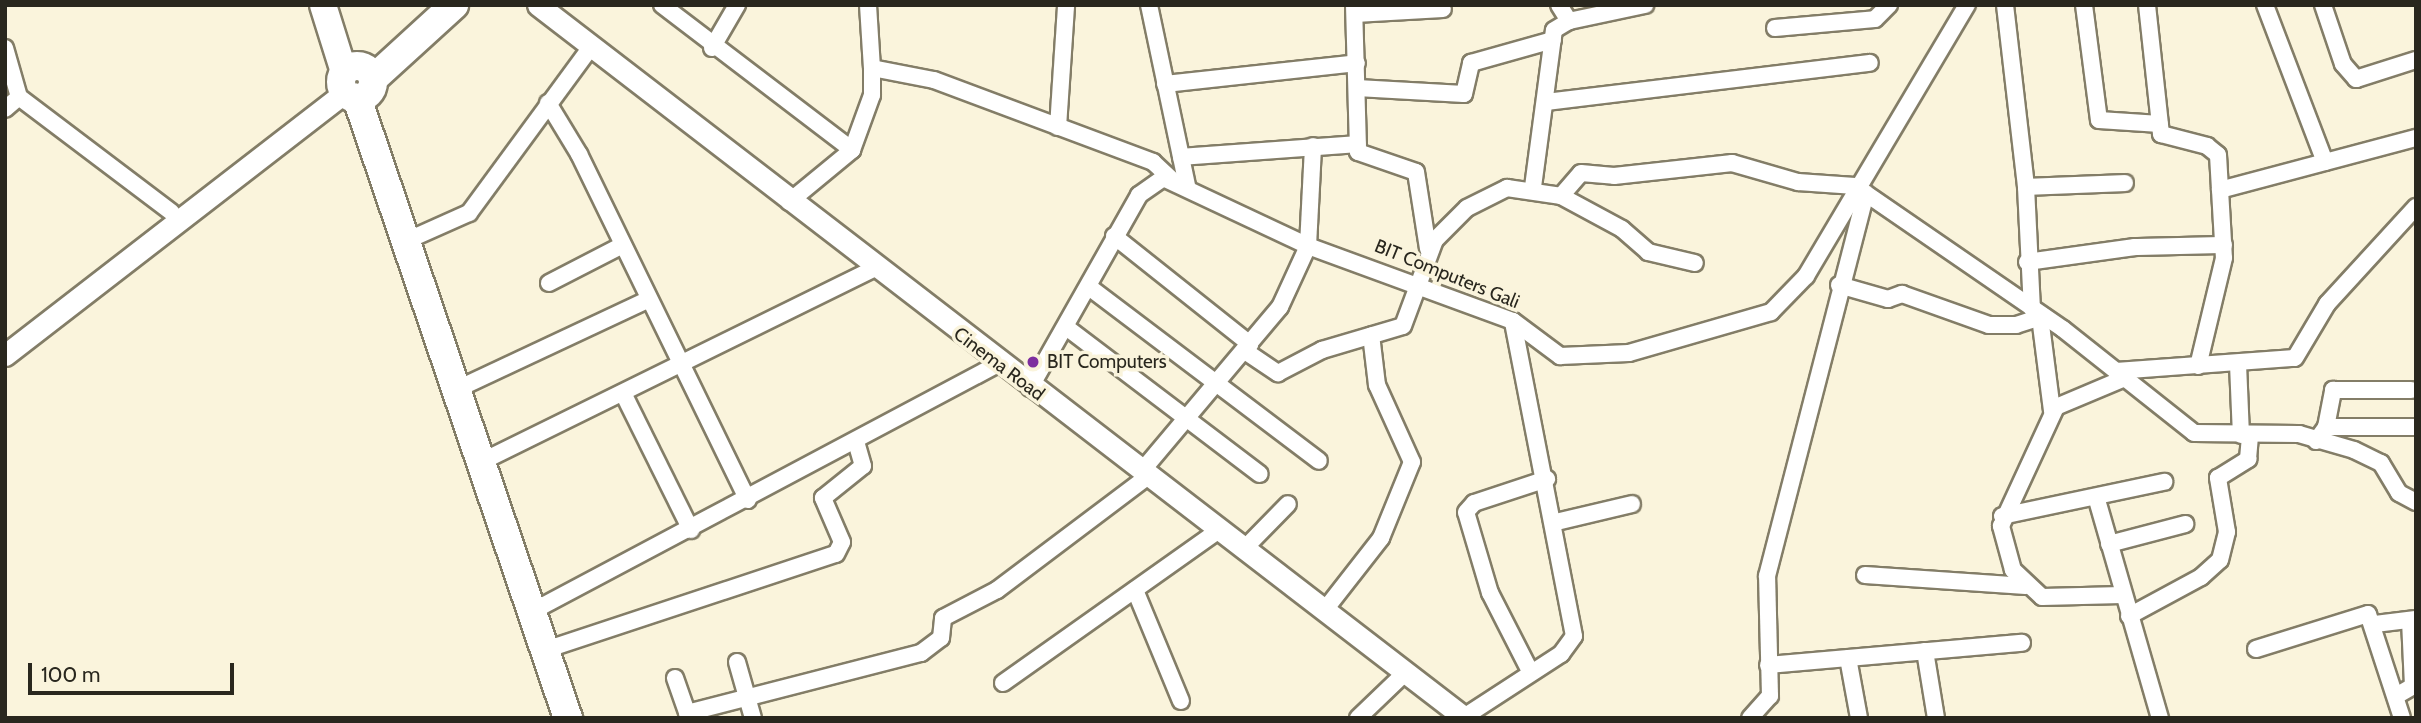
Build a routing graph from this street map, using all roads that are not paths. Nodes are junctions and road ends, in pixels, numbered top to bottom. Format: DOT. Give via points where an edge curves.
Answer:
graph roads {
  1 [pos="323,5"];
  2 [pos="432,5"];
  3 [pos="454,5"];
  4 [pos="538,5"];
  5 [pos="662,5"];
  6 [pos="737,5"];
  7 [pos="868,5"];
  8 [pos="1066,5"];
  9 [pos="1149,5"];
  10 [pos="1559,5"];
  11 [pos="1646,5"];
  12 [pos="1889,5"];
  13 [pos="1967,5"];
  14 [pos="2005,5"];
  15 [pos="2084,5"];
  16 [pos="2147,5"];
  17 [pos="2264,5"];
  18 [pos="2323,5"];
  19 [pos="1443,9"];
  20 [pos="1355,10"];
  21 [pos="1569,21"];
  22 [pos="1775,28"];
  23 [pos="1553,40"];
  24 [pos="591,47"];
  25 [pos="5,48"];
  26 [pos="712,48"];
  27 [pos="2416,60"];
  28 [pos="1357,62"];
  29 [pos="1870,63"];
  30 [pos="872,68"];
  31 [pos="354,82"];
  32 [pos="1165,83"];
  33 [pos="1357,88"];
  34 [pos="19,97"];
  35 [pos="1546,102"];
  36 [pos="548,103"];
  37 [pos="5,109"];
  38 [pos="2160,124"];
  39 [pos="1058,127"];
  40 [pos="2416,138"];
  41 [pos="1358,144"];
  42 [pos="1313,146"];
  43 [pos="852,150"];
  44 [pos="1181,157"];
  45 [pos="2325,162"];
  46 [pos="1180,183"];
  47 [pos="2125,183"];
  48 [pos="1533,187"];
  49 [pos="2026,187"];
  50 [pos="1860,190"];
  51 [pos="2220,190"];
  52 [pos="1561,196"];
  53 [pos="789,202"];
  54 [pos="2416,207"];
  55 [pos="171,212"];
  56 [pos="1114,236"];
  57 [pos="406,240"];
  58 [pos="2224,244"];
  59 [pos="621,246"];
  60 [pos="1308,246"];
  61 [pos="1428,249"];
  62 [pos="2027,262"];
  63 [pos="1695,263"];
  64 [pos="874,269"];
  65 [pos="1415,280"];
  66 [pos="550,283"];
  67 [pos="1839,285"];
  68 [pos="1089,287"];
  69 [pos="647,300"];
  70 [pos="2039,314"];
  71 [pos="1513,321"];
  72 [pos="1066,327"];
  73 [pos="1371,335"];
  74 [pos="5,339"];
  75 [pos="1247,348"];
  76 [pos="5,355"];
  77 [pos="679,364"];
  78 [pos="999,364"];
  79 [pos="2238,364"];
  80 [pos="2198,366"];
  81 [pos="2120,375"];
  82 [pos="1215,385"];
  83 [pos="1030,388"];
  84 [pos="455,390"];
  85 [pos="2411,390"];
  86 [pos="623,393"];
  87 [pos="2052,411"];
  88 [pos="1186,419"];
  89 [pos="2326,427"];
  90 [pos="2416,427"];
  91 [pos="2246,435"];
  92 [pos="856,441"];
  93 [pos="2316,441"];
  94 [pos="1319,461"];
  95 [pos="481,462"];
  96 [pos="1144,474"];
  97 [pos="1260,474"];
  98 [pos="1547,479"];
  99 [pos="2164,482"];
  100 [pos="748,500"];
  101 [pos="2097,500"];
  102 [pos="2416,502"];
  103 [pos="1288,503"];
  104 [pos="1632,504"];
  105 [pos="2002,516"];
  106 [pos="1556,522"];
  107 [pos="2185,524"];
  108 [pos="691,530"];
  109 [pos="1218,531"];
  110 [pos="2109,544"];
  111 [pos="1243,550"];
  112 [pos="1864,575"];
  113 [pos="2026,586"];
  114 [pos="1135,590"];
  115 [pos="2122,596"];
  116 [pos="533,611"];
  117 [pos="1324,611"];
  118 [pos="2129,616"];
  119 [pos="2413,620"];
  120 [pos="2375,624"];
  121 [pos="2022,643"];
  122 [pos="2256,649"];
  123 [pos="545,650"];
  124 [pos="1925,651"];
  125 [pos="1848,658"];
  126 [pos="737,662"];
  127 [pos="1768,665"];
  128 [pos="1530,671"];
  129 [pos="1405,673"];
  130 [pos="675,678"];
  131 [pos="1003,683"];
  132 [pos="2396,696"];
  133 [pos="747,698"];
  134 [pos="1181,701"];
  135 [pos="688,715"];
  136 [pos="1464,717"];
  137 [pos="568,718"];
  138 [pos="753,718"];
  139 [pos="1358,718"];
  140 [pos="1750,718"];
  141 [pos="1859,718"];
  142 [pos="1936,718"];
  143 [pos="2160,718"];
  144 [pos="2402,718"];
  1 -- 31 [label="main road"];
  2 -- 31 [label="highway"];
  3 -- 31 [label="highway"];
  4 -- 24 [label="street, Cinema Road"];
  5 -- 26 [label="street"];
  6 -- 26 [label="street"];
  7 -- 30 [label="street"];
  8 -- 39 [label="street"];
  9 -- 32 [label="street"];
  10 -- 21 [label="street"];
  11 -- 21 [label="street"];
  12 -- 22 [label="street" via="1875,19"];
  13 -- 50 [label="street, BIT Computers Gali"];
  14 -- 49 [label="street"];
  15 -- 38 [label="street" via="2099,120"];
  16 -- 38 [label="street"];
  17 -- 45 [label="street"];
  18 -- 27 [label="street" via="2343,64 2356,79"];
  19 -- 20 [label="street"];
  20 -- 28 [label="street"];
  21 -- 23 [label="street" via="1557,26"];
  23 -- 33 [label="street" via="1471,63 1464,94"];
  23 -- 35 [label="street"];
  24 -- 36 [label="street"];
  24 -- 53 [label="street, Cinema Road"];
  25 -- 34 [label="street"];
  26 -- 43 [label="street"];
  28 -- 32 [label="street"];
  28 -- 33 [label="street"];
  29 -- 35 [label="street"];
  30 -- 39 [label="street, BIT Computers Gali" via="934,80"];
  30 -- 43 [label="street" via="872,95"];
  31 -- 55 [label="street"];
  31 -- 57 [label="highway"];
  31 -- 76 [label="street"];
  32 -- 44 [label="street"];
  33 -- 41 [label="street"];
  34 -- 37 [label="street"];
  34 -- 55 [label="street"];
  35 -- 48 [label="street"];
  36 -- 57 [label="street" via="469,213"];
  36 -- 59 [label="street" via="579,153"];
  38 -- 51 [label="street" via="2165,139 2215,149"];
  39 -- 46 [label="street, BIT Computers Gali" via="1153,162"];
  40 -- 45 [label="street"];
  41 -- 42 [label="street"];
  41 -- 61 [label="street" via="1361,157 1404,165 1419,176"];
  42 -- 44 [label="street"];
  42 -- 60 [label="street"];
  43 -- 53 [label="street"];
  44 -- 46 [label="street"];
  45 -- 51 [label="street"];
  46 -- 56 [label="street" via="1147,186"];
  46 -- 60 [label="street, BIT Computers Gali"];
  47 -- 49 [label="street"];
  48 -- 52 [label="street"];
  48 -- 61 [label="street" via="1507,188 1479,200"];
  49 -- 62 [label="street"];
  50 -- 52 [label="street" via="1798,182 1732,163 1614,176 1581,173"];
  50 -- 67 [label="street"];
  50 -- 70 [label="street"];
  50 -- 71 [label="street, BIT Computers Gali" via="1806,276 1771,312 1629,353 1560,356"];
  51 -- 58 [label="street"];
  52 -- 63 [label="street" via="1622,229 1653,255"];
  53 -- 64 [label="street, Cinema Road"];
  54 -- 79 [label="street" via="2327,304 2301,354"];
  55 -- 74 [label="street"];
  56 -- 68 [label="street"];
  56 -- 75 [label="street"];
  57 -- 84 [label="highway"];
  58 -- 62 [label="street" via="2135,247"];
  58 -- 80 [label="street"];
  59 -- 66 [label="street"];
  59 -- 69 [label="street"];
  60 -- 65 [label="street, BIT Computers Gali"];
  60 -- 75 [label="street" via="1280,307"];
  61 -- 65 [label="street"];
  62 -- 70 [label="street"];
  64 -- 77 [label="street"];
  64 -- 78 [label="street, Cinema Road"];
  65 -- 71 [label="street, BIT Computers Gali"];
  65 -- 73 [label="street" via="1407,323"];
  67 -- 70 [label="street" via="1888,299 1902,294 1989,325"];
  67 -- 127 [label="street" via="1767,576"];
  68 -- 72 [label="street"];
  68 -- 82 [label="street"];
  69 -- 77 [label="street"];
  69 -- 84 [label="street"];
  70 -- 81 [label="street"];
  70 -- 87 [label="street"];
  71 -- 98 [label="street"];
  72 -- 83 [label="street"];
  72 -- 88 [label="street"];
  73 -- 75 [label="street" via="1278,373"];
  73 -- 117 [label="street" via="1377,385 1412,462 1381,538"];
  75 -- 82 [label="street"];
  77 -- 86 [label="street"];
  77 -- 100 [label="street"];
  78 -- 83 [label="street, Cinema Road"];
  78 -- 92 [label="street"];
  79 -- 80 [label="street"];
  79 -- 91 [label="street"];
  80 -- 81 [label="street"];
  81 -- 87 [label="street"];
  81 -- 91 [label="street" via="2198,435"];
  82 -- 88 [label="street"];
  82 -- 94 [label="street"];
  83 -- 96 [label="street, Cinema Road"];
  84 -- 95 [label="highway"];
  85 -- 89 [label="street" via="2333,390"];
  86 -- 95 [label="street"];
  86 -- 108 [label="street"];
  87 -- 105 [label="street"];
  88 -- 96 [label="street"];
  88 -- 97 [label="street"];
  89 -- 90 [label="street"];
  89 -- 93 [label="street"];
  91 -- 93 [label="street" via="2293,434"];
  91 -- 118 [label="street" via="2248,459 2217,482 2227,532 2220,559 2201,577"];
  92 -- 100 [label="street"];
  92 -- 123 [label="street" via="863,466 823,498 842,542 839,552"];
  93 -- 102 [label="street" via="2378,460 2399,493"];
  95 -- 116 [label="highway"];
  96 -- 109 [label="street, Cinema Road"];
  96 -- 133 [label="street" via="996,590 943,618 941,638 921,653"];
  98 -- 106 [label="street"];
  98 -- 128 [label="street" via="1474,503 1466,512 1493,602"];
  99 -- 101 [label="street"];
  100 -- 108 [label="street"];
  101 -- 105 [label="street"];
  101 -- 110 [label="street"];
  103 -- 111 [label="street"];
  104 -- 106 [label="street"];
  105 -- 113 [label="street" via="2003,546"];
  106 -- 128 [label="street" via="1574,636 1568,649"];
  107 -- 110 [label="street"];
  108 -- 116 [label="street"];
  109 -- 111 [label="street, Cinema Road"];
  109 -- 114 [label="street"];
  110 -- 115 [label="street"];
  111 -- 117 [label="street, Cinema Road"];
  112 -- 113 [label="street"];
  113 -- 115 [label="street" via="2050,600"];
  114 -- 131 [label="street"];
  114 -- 134 [label="street"];
  115 -- 118 [label="street"];
  116 -- 123 [label="highway"];
  117 -- 129 [label="street, Cinema Road"];
  118 -- 143 [label="street"];
  119 -- 120 [label="street"];
  119 -- 132 [label="street" via="2413,686"];
  120 -- 122 [label="street" via="2368,614 2357,614"];
  120 -- 132 [label="street"];
  121 -- 124 [label="street"];
  123 -- 137 [label="highway"];
  124 -- 125 [label="street"];
  124 -- 142 [label="street"];
  125 -- 127 [label="street"];
  125 -- 141 [label="street"];
  126 -- 133 [label="street"];
  127 -- 140 [label="street" via="1770,696"];
  128 -- 136 [label="street"];
  129 -- 136 [label="street, Cinema Road"];
  129 -- 139 [label="street" via="1379,705"];
  130 -- 135 [label="street"];
  132 -- 144 [label="street"];
  133 -- 135 [label="street"];
  133 -- 138 [label="street"];
}
